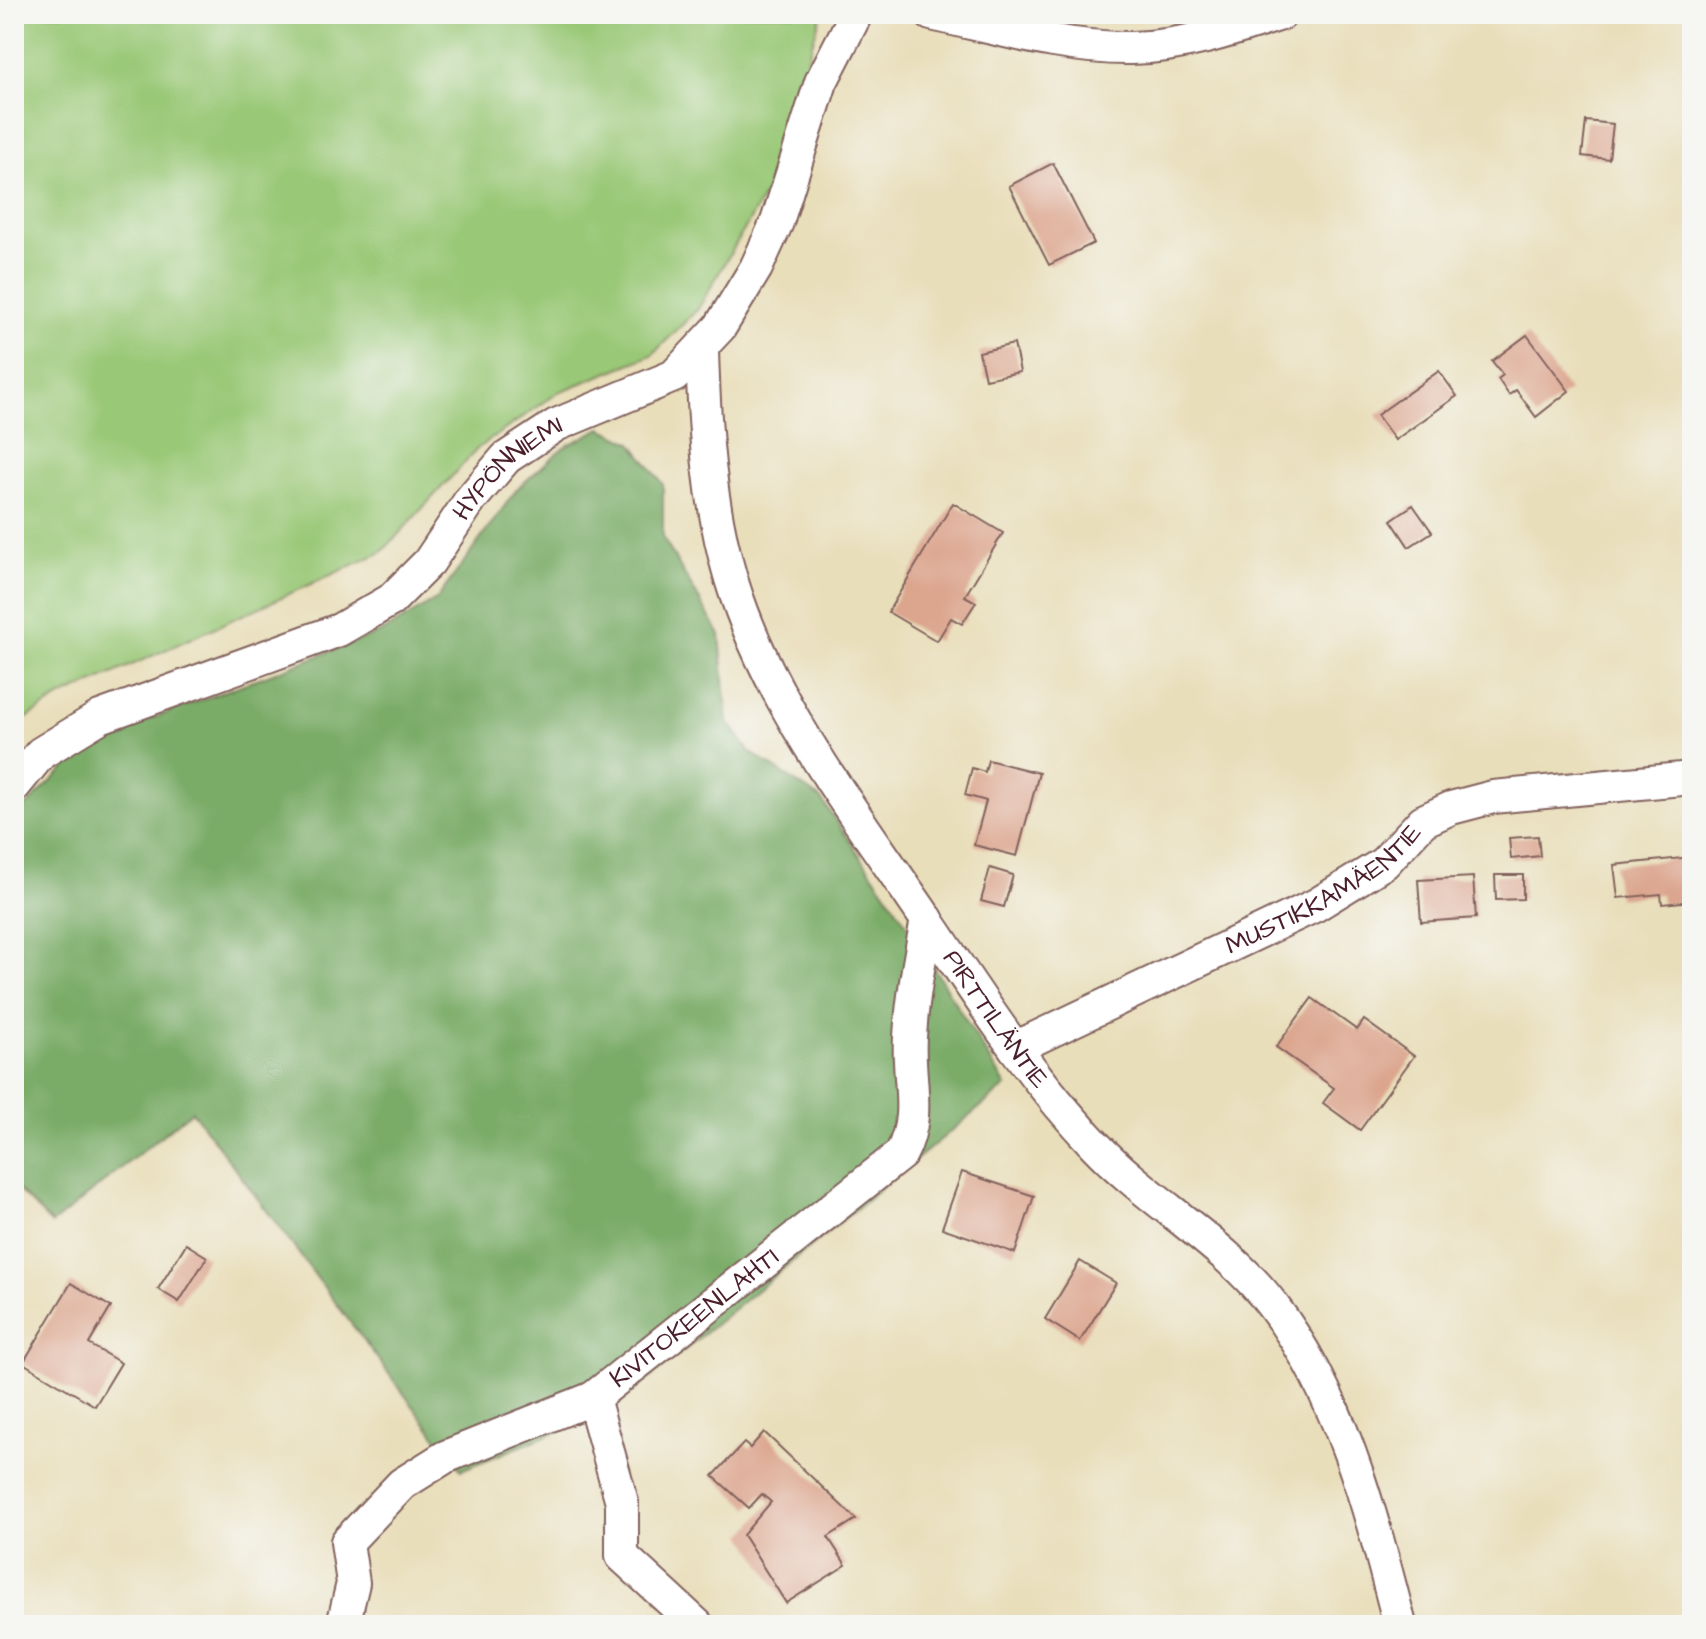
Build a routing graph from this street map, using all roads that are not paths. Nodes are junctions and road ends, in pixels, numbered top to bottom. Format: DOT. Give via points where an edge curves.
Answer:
graph roads {
  1 [pos="856,14"];
  2 [pos="931,14"];
  3 [pos="1281,14"];
  4 [pos="702,349"];
  5 [pos="1692,778"];
  6 [pos="14,786"];
  7 [pos="927,919"];
  8 [pos="1015,1048"];
  9 [pos="593,1398"];
  10 [pos="343,1625"];
  11 [pos="697,1625"];
  12 [pos="1400,1625"];
  1 -- 4 [label="street, HYPÖNNIEMI" via="821,82 777,222 756,268"];
  2 -- 3 [label="street" via="1043,39 1131,48 1214,37"];
  4 -- 6 [label="street, HYPÖNNIEMI" via="674,376 556,425 506,458 429,562 391,600 339,630 100,717 41,753"];
  4 -- 7 [label="street, PIRTTILÄNTIE" via="715,507 744,613 837,791"];
  5 -- 8 [label="street, MUSTIKKAMÄENTIE" via="1520,794 1451,808 1423,821 1384,863 1316,905"];
  7 -- 8 [label="street, PIRTTILÄNTIE"];
  7 -- 9 [label="street, KIVITOKEENLAHTI" via="910,1037 911,1136 901,1154"];
  8 -- 12 [label="street, PIRTTILÄNTIE" via="1121,1173 1273,1304 1332,1412 1375,1531"];
  9 -- 10 [label="street, KIVITOKEENLAHTI" via="445,1457 402,1484 347,1542 353,1583"];
  9 -- 11 [label="street" via="622,1502 622,1556"];
}
